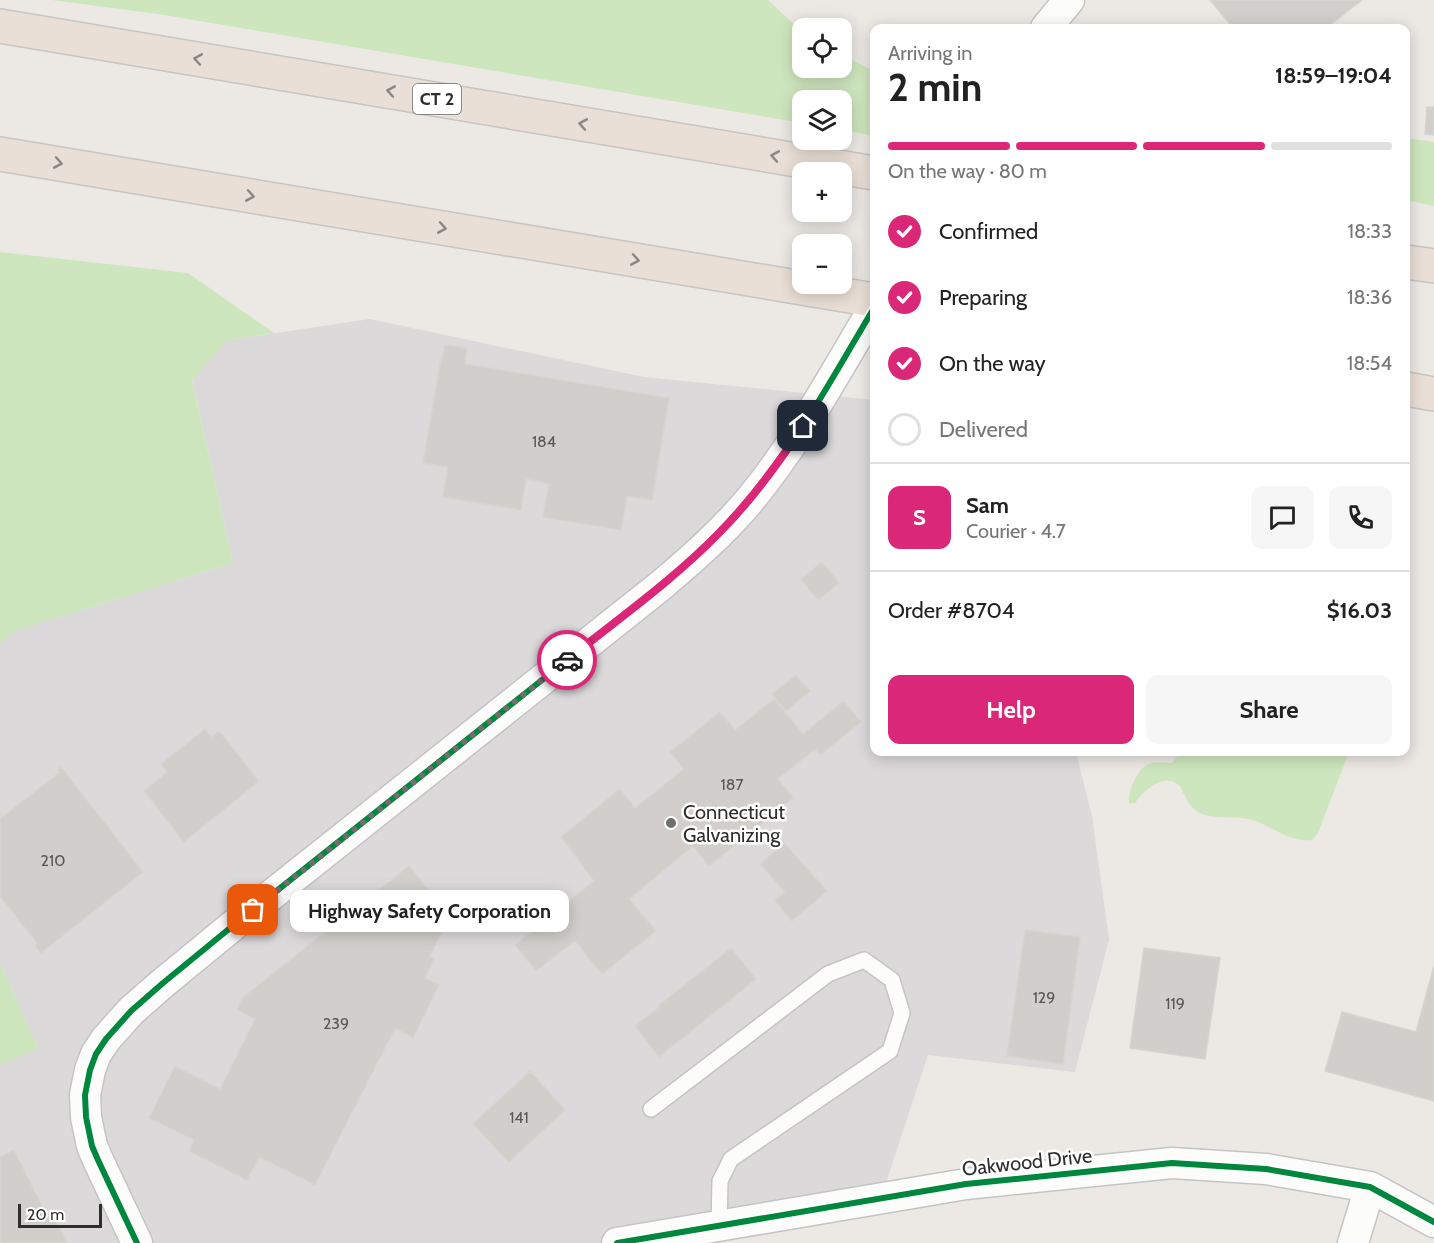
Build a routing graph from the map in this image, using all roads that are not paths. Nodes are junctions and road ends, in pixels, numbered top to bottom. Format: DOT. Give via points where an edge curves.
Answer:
graph roads {
  1 [pos="1069,0"];
  2 [pos="1049,24"];
  3 [pos="0,26"];
  4 [pos="0,154"];
  5 [pos="870,171"];
  6 [pos="1410,263"];
  7 [pos="1434,266"];
  8 [pos="870,299"];
  9 [pos="870,315"];
  10 [pos="1410,390"];
  11 [pos="1434,394"];
  12 [pos="651,1109"];
  13 [pos="1370,1187"];
  14 [pos="1434,1221"];
  15 [pos="719,1225"];
  16 [pos="137,1243"];
  17 [pos="617,1243"];
  18 [pos="1353,1243"];
  1 -- 2 [label="street"];
  5 -- 3 [label="highway, CT 2, one-way"];
  4 -- 8 [label="highway, one-way"];
  6 -- 7 [label="highway"];
  9 -- 16 [label="street" via="757,492 696,555 162,983 112,1031 90,1070 86,1117 94,1151"];
  10 -- 11 [label="highway"];
  12 -- 15 [label="lane" via="828,974 864,960 892,980 902,1013 890,1051 731,1159 720,1181"];
  13 -- 14 [label="street, Oakwood Drive"];
  13 -- 15 [label="street, Oakwood Drive" via="1266,1169 1172,1163 966,1184"];
  13 -- 18 [label="street"];
  15 -- 17 [label="street, Oakwood Drive"];
}
